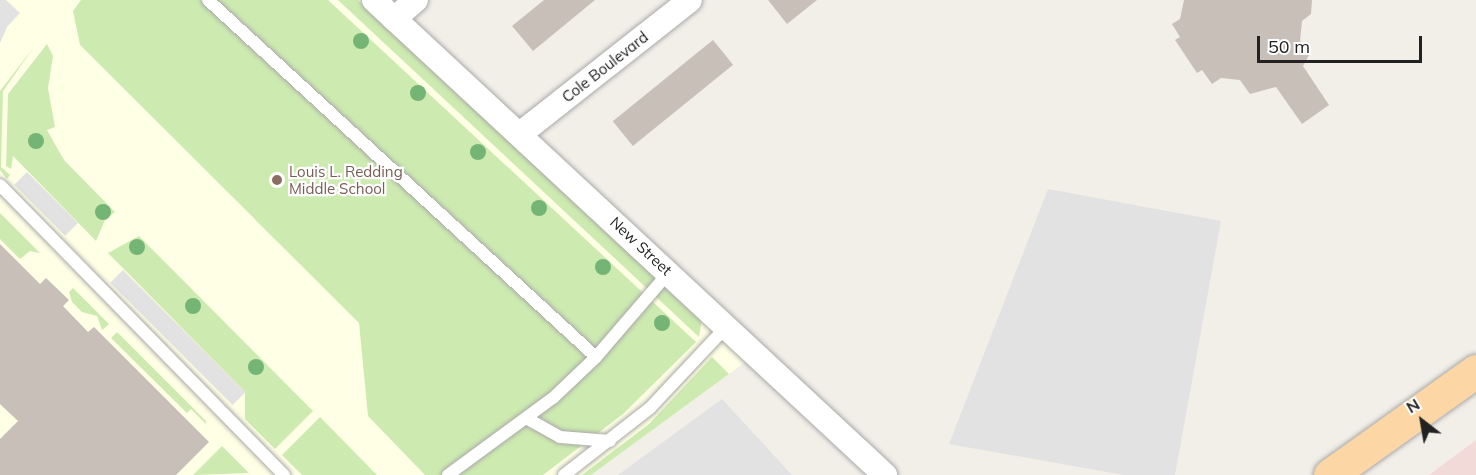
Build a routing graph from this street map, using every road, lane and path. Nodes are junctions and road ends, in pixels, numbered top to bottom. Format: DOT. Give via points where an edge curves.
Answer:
graph roads {
  1 [pos="208,0"];
  2 [pos="374,0"];
  3 [pos="416,0"];
  4 [pos="690,0"];
  5 [pos="394,19"];
  6 [pos="520,134"];
  7 [pos="0,185"];
  8 [pos="669,272"];
  9 [pos="728,326"];
  10 [pos="596,357"];
  11 [pos="1476,371"];
  12 [pos="526,418"];
  13 [pos="610,441"];
  14 [pos="877,473"];
  15 [pos="284,475"];
  16 [pos="448,475"];
  17 [pos="564,475"];
  18 [pos="1330,475"];
  1 -- 10 [label="lane"];
  2 -- 5 [label="street, New Street"];
  3 -- 5 [label="street"];
  4 -- 6 [label="street, Cole Boulevard"];
  5 -- 6 [label="street, New Street"];
  6 -- 8 [label="street, New Street"];
  7 -- 15 [label="lane"];
  8 -- 9 [label="street, New Street"];
  8 -- 10 [label="lane"];
  9 -- 13 [label="lane" via="650,408"];
  9 -- 14 [label="street, New Street"];
  10 -- 12 [label="lane"];
  11 -- 18 [label="main road"];
  12 -- 13 [label="lane" via="560,437"];
  12 -- 16 [label="lane"];
  13 -- 17 [label="lane"];
}
